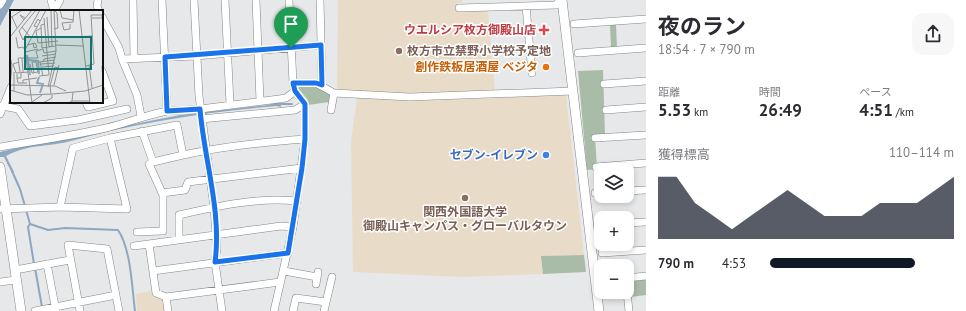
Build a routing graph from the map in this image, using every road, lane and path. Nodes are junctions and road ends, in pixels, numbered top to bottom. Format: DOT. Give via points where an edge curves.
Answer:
graph roads {
  1 [pos="3,0"];
  2 [pos="51,0"];
  3 [pos="60,0"];
  4 [pos="98,0"];
  5 [pos="133,0"];
  6 [pos="162,0"];
  7 [pos="194,0"];
  8 [pos="226,0"];
  9 [pos="256,0"];
  10 [pos="289,0"];
  11 [pos="320,0"];
  12 [pos="561,0"];
  13 [pos="499,3"];
  14 [pos="0,5"];
  15 [pos="526,6"];
  16 [pos="459,8"];
  17 [pos="54,10"];
  18 [pos="55,10"];
  19 [pos="99,10"];
  20 [pos="103,19"];
  21 [pos="646,19"];
  22 [pos="574,24"];
  23 [pos="321,45"];
  24 [pos="291,48"];
  25 [pos="646,48"];
  26 [pos="258,51"];
  27 [pos="228,53"];
  28 [pos="578,53"];
  29 [pos="196,56"];
  30 [pos="165,57"];
  31 [pos="134,58"];
  32 [pos="122,59"];
  33 [pos="532,73"];
  34 [pos="103,74"];
  35 [pos="646,82"];
  36 [pos="293,83"];
  37 [pos="604,84"];
  38 [pos="322,85"];
  39 [pos="10,89"];
  40 [pos="295,91"];
  41 [pos="573,91"];
  42 [pos="334,93"];
  43 [pos="260,101"];
  44 [pos="86,103"];
  45 [pos="102,103"];
  46 [pos="103,103"];
  47 [pos="230,104"];
  48 [pos="305,104"];
  49 [pos="2,106"];
  50 [pos="646,108"];
  51 [pos="127,109"];
  52 [pos="200,109"];
  53 [pos="331,110"];
  54 [pos="606,110"];
  55 [pos="167,111"];
  56 [pos="0,114"];
  57 [pos="141,116"];
  58 [pos="201,120"];
  59 [pos="142,131"];
  60 [pos="646,135"];
  61 [pos="110,138"];
  62 [pos="595,138"];
  63 [pos="305,139"];
  64 [pos="0,147"];
  65 [pos="206,150"];
  66 [pos="183,155"];
  67 [pos="153,162"];
  68 [pos="646,163"];
  69 [pos="634,164"];
  70 [pos="0,167"];
  71 [pos="302,168"];
  72 [pos="209,179"];
  73 [pos="646,190"];
  74 [pos="634,191"];
  75 [pos="162,193"];
  76 [pos="297,201"];
  77 [pos="60,207"];
  78 [pos="214,207"];
  79 [pos="3,209"];
  80 [pos="646,222"];
  81 [pos="634,223"];
  82 [pos="293,227"];
  83 [pos="137,232"];
  84 [pos="216,235"];
  85 [pos="179,240"];
  86 [pos="148,244"];
  87 [pos="134,246"];
  88 [pos="646,250"];
  89 [pos="288,253"];
  90 [pos="602,253"];
  91 [pos="595,259"];
  92 [pos="70,260"];
  93 [pos="215,262"];
  94 [pos="47,264"];
  95 [pos="15,270"];
  96 [pos="152,271"];
  97 [pos="284,271"];
  98 [pos="646,276"];
  99 [pos="332,277"];
  100 [pos="634,277"];
  101 [pos="317,278"];
  102 [pos="16,280"];
  103 [pos="0,282"];
  104 [pos="280,282"];
  105 [pos="219,290"];
  106 [pos="116,295"];
  107 [pos="166,296"];
  108 [pos="599,299"];
  109 [pos="628,299"];
  110 [pos="326,302"];
  111 [pos="78,303"];
  112 [pos="56,309"];
  113 [pos="40,310"];
  114 [pos="21,311"];
  115 [pos="80,311"];
  116 [pos="119,311"];
  117 [pos="168,311"];
  118 [pos="222,311"];
  119 [pos="274,311"];
  120 [pos="294,311"];
  121 [pos="324,311"];
  122 [pos="599,311"];
  123 [pos="629,311"];
  1 -- 14 [label="street"];
  2 -- 17 [label="street"];
  3 -- 18 [label="street"];
  4 -- 19 [label="street"];
  5 -- 31 [label="street"];
  6 -- 30 [label="street"];
  7 -- 29 [label="street"];
  8 -- 27 [label="street"];
  9 -- 26 [label="street"];
  10 -- 24 [label="street"];
  11 -- 23 [label="street"];
  12 -- 15 [label="street" via="556,5"];
  12 -- 41 [label="street"];
  13 -- 15 [label="street"];
  13 -- 16 [label="street"];
  15 -- 33 [label="street"];
  20 -- 32 [label="street"];
  21 -- 22 [label="street"];
  23 -- 24 [label="street"];
  23 -- 38 [label="street"];
  24 -- 26 [label="street"];
  24 -- 36 [label="street"];
  25 -- 28 [label="street"];
  26 -- 27 [label="street"];
  26 -- 43 [label="street"];
  27 -- 29 [label="street"];
  27 -- 47 [label="street"];
  29 -- 30 [label="street"];
  29 -- 52 [label="street"];
  30 -- 31 [label="street"];
  30 -- 55 [label="street"];
  31 -- 32 [label="street"];
  32 -- 57 [label="street" via="137,96"];
  34 -- 46 [label="street" via="113,100"];
  35 -- 37 [label="street"];
  36 -- 38 [label="street"];
  36 -- 40 [label="street"];
  38 -- 42 [label="street" via="327,91"];
  39 -- 49 [label="street"];
  40 -- 43 [label="street" via="286,98"];
  40 -- 48 [label="street"];
  41 -- 42 [label="street" via="410,97"];
  41 -- 91 [label="street"];
  42 -- 53 [label="street"];
  43 -- 47 [label="street"];
  44 -- 45 [label="street" via="88,107"];
  47 -- 52 [label="street"];
  48 -- 58 [label="street" via="295,110"];
  48 -- 63 [label="street"];
  49 -- 51 [label="street" via="18,109 30,126 78,120"];
  49 -- 56 [label="street"];
  50 -- 54 [label="street"];
  52 -- 55 [label="street"];
  52 -- 58 [label="street"];
  55 -- 57 [label="street"];
  57 -- 64 [label="street" via="133,121 106,128"];
  58 -- 65 [label="street"];
  59 -- 61 [label="street"];
  59 -- 66 [label="street" via="178,125"];
  59 -- 67 [label="street"];
  60 -- 62 [label="street"];
  61 -- 77 [label="street" via="72,148"];
  61 -- 77 [label="street" via="127,209"];
  63 -- 65 [label="street"];
  63 -- 71 [label="street"];
  65 -- 66 [label="street"];
  65 -- 72 [label="street"];
  66 -- 67 [label="street"];
  67 -- 75 [label="street" via="149,164"];
  68 -- 69 [label="street"];
  70 -- 79 [label="street"];
  71 -- 72 [label="street"];
  71 -- 76 [label="street"];
  72 -- 75 [label="street" via="188,182 185,190"];
  72 -- 78 [label="street"];
  73 -- 74 [label="street"];
  75 -- 83 [label="street" via="163,231"];
  76 -- 78 [label="street" via="278,199"];
  76 -- 82 [label="street"];
  77 -- 79 [label="street"];
  78 -- 84 [label="street"];
  78 -- 85 [label="street" via="180,215"];
  79 -- 95 [label="street"];
  80 -- 81 [label="street"];
  82 -- 84 [label="street" via="281,226"];
  82 -- 89 [label="street"];
  84 -- 85 [label="street"];
  84 -- 93 [label="street"];
  85 -- 86 [label="street"];
  86 -- 87 [label="street"];
  86 -- 96 [label="street"];
  88 -- 90 [label="street"];
  89 -- 93 [label="street"];
  89 -- 97 [label="street"];
  92 -- 94 [label="street"];
  92 -- 106 [label="street" via="68,246 107,249"];
  92 -- 111 [label="street"];
  93 -- 96 [label="street"];
  93 -- 105 [label="street"];
  94 -- 95 [label="street"];
  94 -- 112 [label="street"];
  95 -- 102 [label="street"];
  96 -- 107 [label="street" via="156,293"];
  97 -- 101 [label="street"];
  97 -- 104 [label="street"];
  98 -- 100 [label="street"];
  99 -- 110 [label="street"];
  102 -- 103 [label="street"];
  102 -- 114 [label="street"];
  104 -- 105 [label="street"];
  104 -- 119 [label="street"];
  105 -- 107 [label="street"];
  105 -- 118 [label="street"];
  106 -- 111 [label="street"];
  106 -- 116 [label="street"];
  107 -- 117 [label="street"];
  108 -- 122 [label="street"];
  109 -- 123 [label="street"];
  110 -- 120 [label="street" via="296,298"];
  110 -- 121 [label="street"];
  111 -- 112 [label="street"];
  111 -- 115 [label="street"];
  112 -- 113 [label="street"];
}
